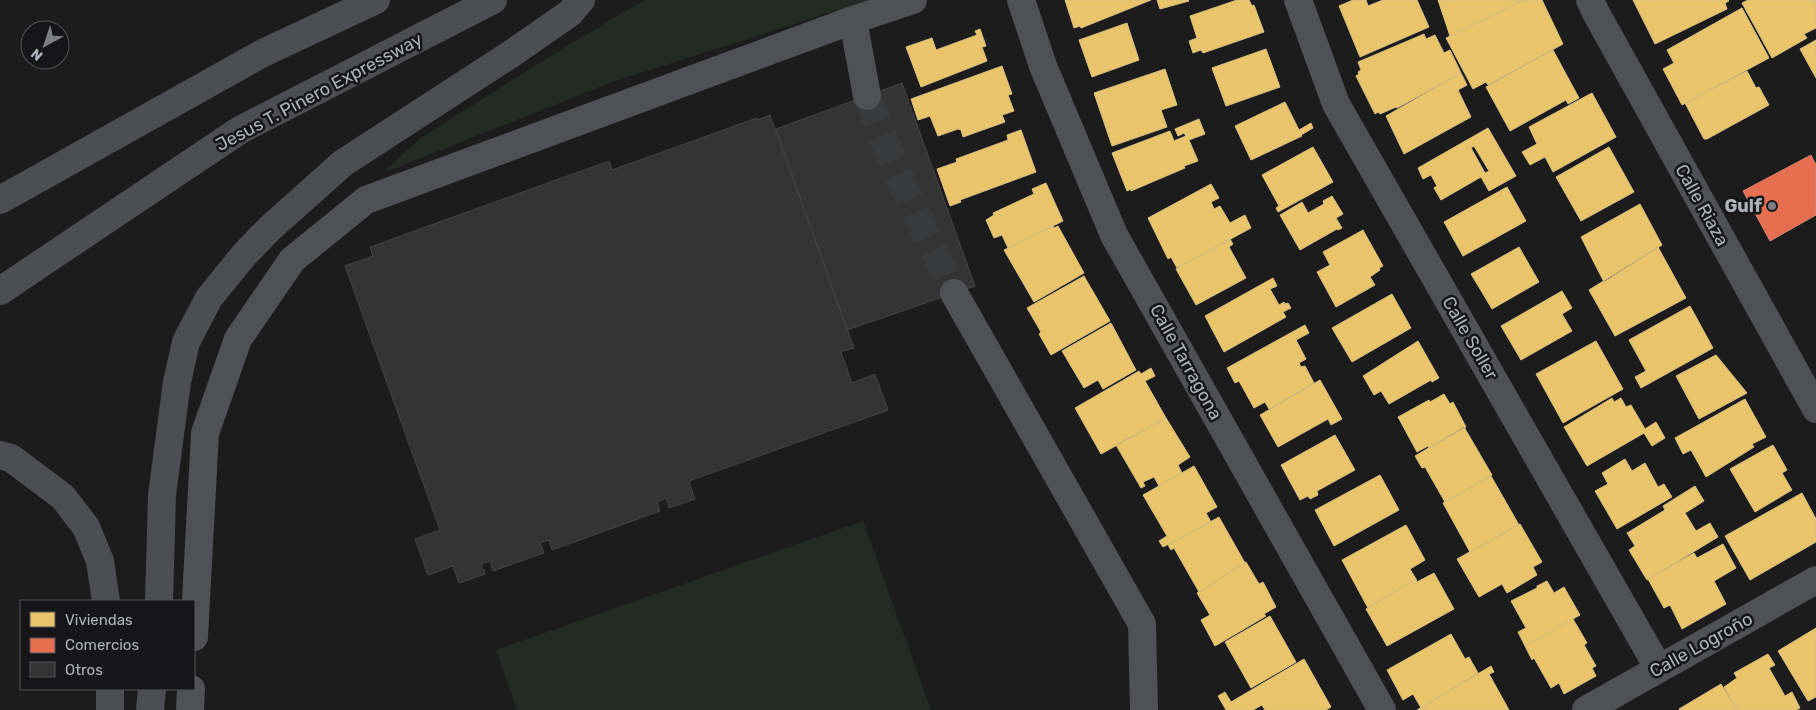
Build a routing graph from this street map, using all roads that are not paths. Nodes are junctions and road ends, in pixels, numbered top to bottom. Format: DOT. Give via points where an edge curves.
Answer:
graph roads {
  1 [pos="376,0"];
  2 [pos="493,0"];
  3 [pos="582,0"];
  4 [pos="913,0"];
  5 [pos="1021,0"];
  6 [pos="1298,0"];
  7 [pos="1590,0"];
  8 [pos="853,20"];
  9 [pos="867,96"];
  10 [pos="0,200"];
  11 [pos="0,291"];
  12 [pos="954,293"];
  13 [pos="1816,409"];
  14 [pos="0,455"];
  15 [pos="1816,580"];
  16 [pos="106,600"];
  17 [pos="159,600"];
  18 [pos="195,618"];
  19 [pos="1659,669"];
  20 [pos="110,690"];
  21 [pos="152,690"];
  22 [pos="191,690"];
  23 [pos="110,710"];
  24 [pos="150,710"];
  25 [pos="190,710"];
  26 [pos="1144,710"];
  27 [pos="1382,710"];
  28 [pos="1586,710"];
  1 -- 10 [label="highway" via="263,53"];
  2 -- 11 [label="highway, Jesus T. Pinero Expressway" via="240,130"];
  3 -- 17 [label="highway" via="570,13 510,54 342,163 269,228 209,298 186,342 177,382 162,495"];
  4 -- 8 [label="street"];
  5 -- 27 [label="street, Calle Tarragona" via="1043,66 1114,235"];
  6 -- 19 [label="street, Calle Soller" via="1336,104"];
  7 -- 13 [label="street, Calle Riaza"];
  8 -- 9 [label="street"];
  8 -- 18 [label="street" via="366,200 292,260 238,339 205,432"];
  12 -- 26 [label="street" via="1142,624"];
  14 -- 16 [label="highway" via="12,458 63,497 86,527 100,561"];
  15 -- 19 [label="street, Calle Logroño"];
  19 -- 28 [label="street, Calle Logroño"];
  20 -- 23 [label="highway"];
  21 -- 24 [label="highway"];
  22 -- 25 [label="street"];
}
